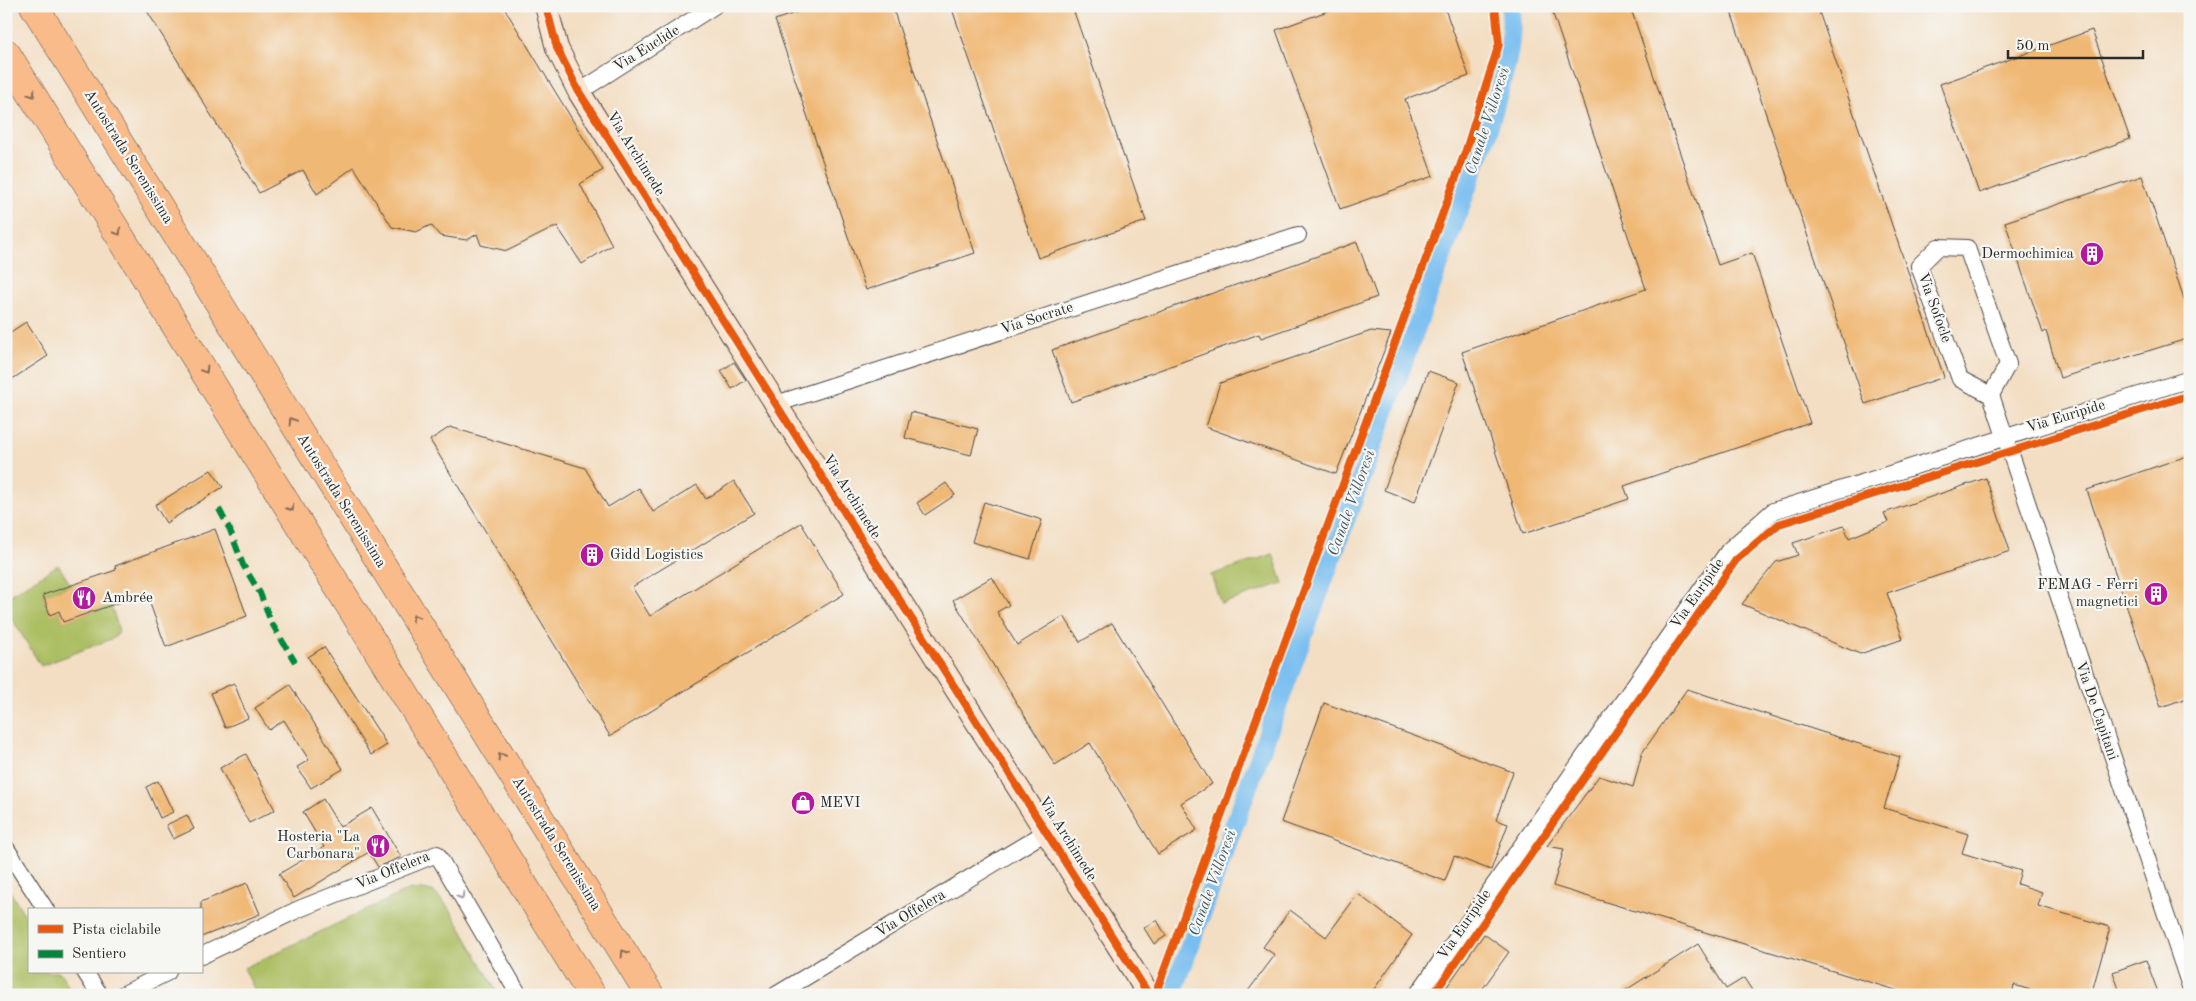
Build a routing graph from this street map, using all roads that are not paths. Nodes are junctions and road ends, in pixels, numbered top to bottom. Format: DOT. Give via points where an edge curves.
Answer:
graph roads {
  1 [pos="34,6"];
  2 [pos="546,6"];
  3 [pos="714,6"];
  4 [pos="6,53"];
  5 [pos="579,92"];
  6 [pos="1298,235"];
  7 [pos="2190,379"];
  8 [pos="1991,394"];
  9 [pos="776,404"];
  10 [pos="2003,436"];
  11 [pos="1046,832"];
  12 [pos="6,848"];
  13 [pos="45,908"];
  14 [pos="202,956"];
  15 [pos="87,974"];
  16 [pos="164,974"];
  17 [pos="2190,986"];
  18 [pos="100,995"];
  19 [pos="122,995"];
  20 [pos="519,995"];
  21 [pos="592,995"];
  22 [pos="650,995"];
  23 [pos="776,995"];
  24 [pos="1149,995"];
  25 [pos="1417,995"];
  22 -- 1 [label="highway, Autostrada Serenissima, one-way"];
  2 -- 5 [label="street, Via Archimede" via="557,48"];
  3 -- 5 [label="street, Via Euclide"];
  4 -- 21 [label="highway, one-way"];
  5 -- 9 [label="street, Via Archimede"];
  6 -- 9 [label="street, Via Socrate"];
  7 -- 10 [label="street, Via Euripide"];
  8 -- 8 [label="street, Via Sofocle" via="2008,364 1974,266 1967,248 1938,247 1919,266 1960,379"];
  8 -- 10 [label="street"];
  9 -- 11 [label="street, Via Archimede"];
  10 -- 17 [label="street, Via De Capitani"];
  10 -- 25 [label="street, Via Euripide" via="1773,510 1729,550"];
  11 -- 23 [label="street, Via Offelera"];
  11 -- 24 [label="street, Via Archimede"];
  12 -- 13 [label="street"];
  14 -- 20 [label="street, Via Offelera, one-way" via="299,910 437,854"];
  15 -- 18 [label="street"];
  16 -- 19 [label="street"];
}
